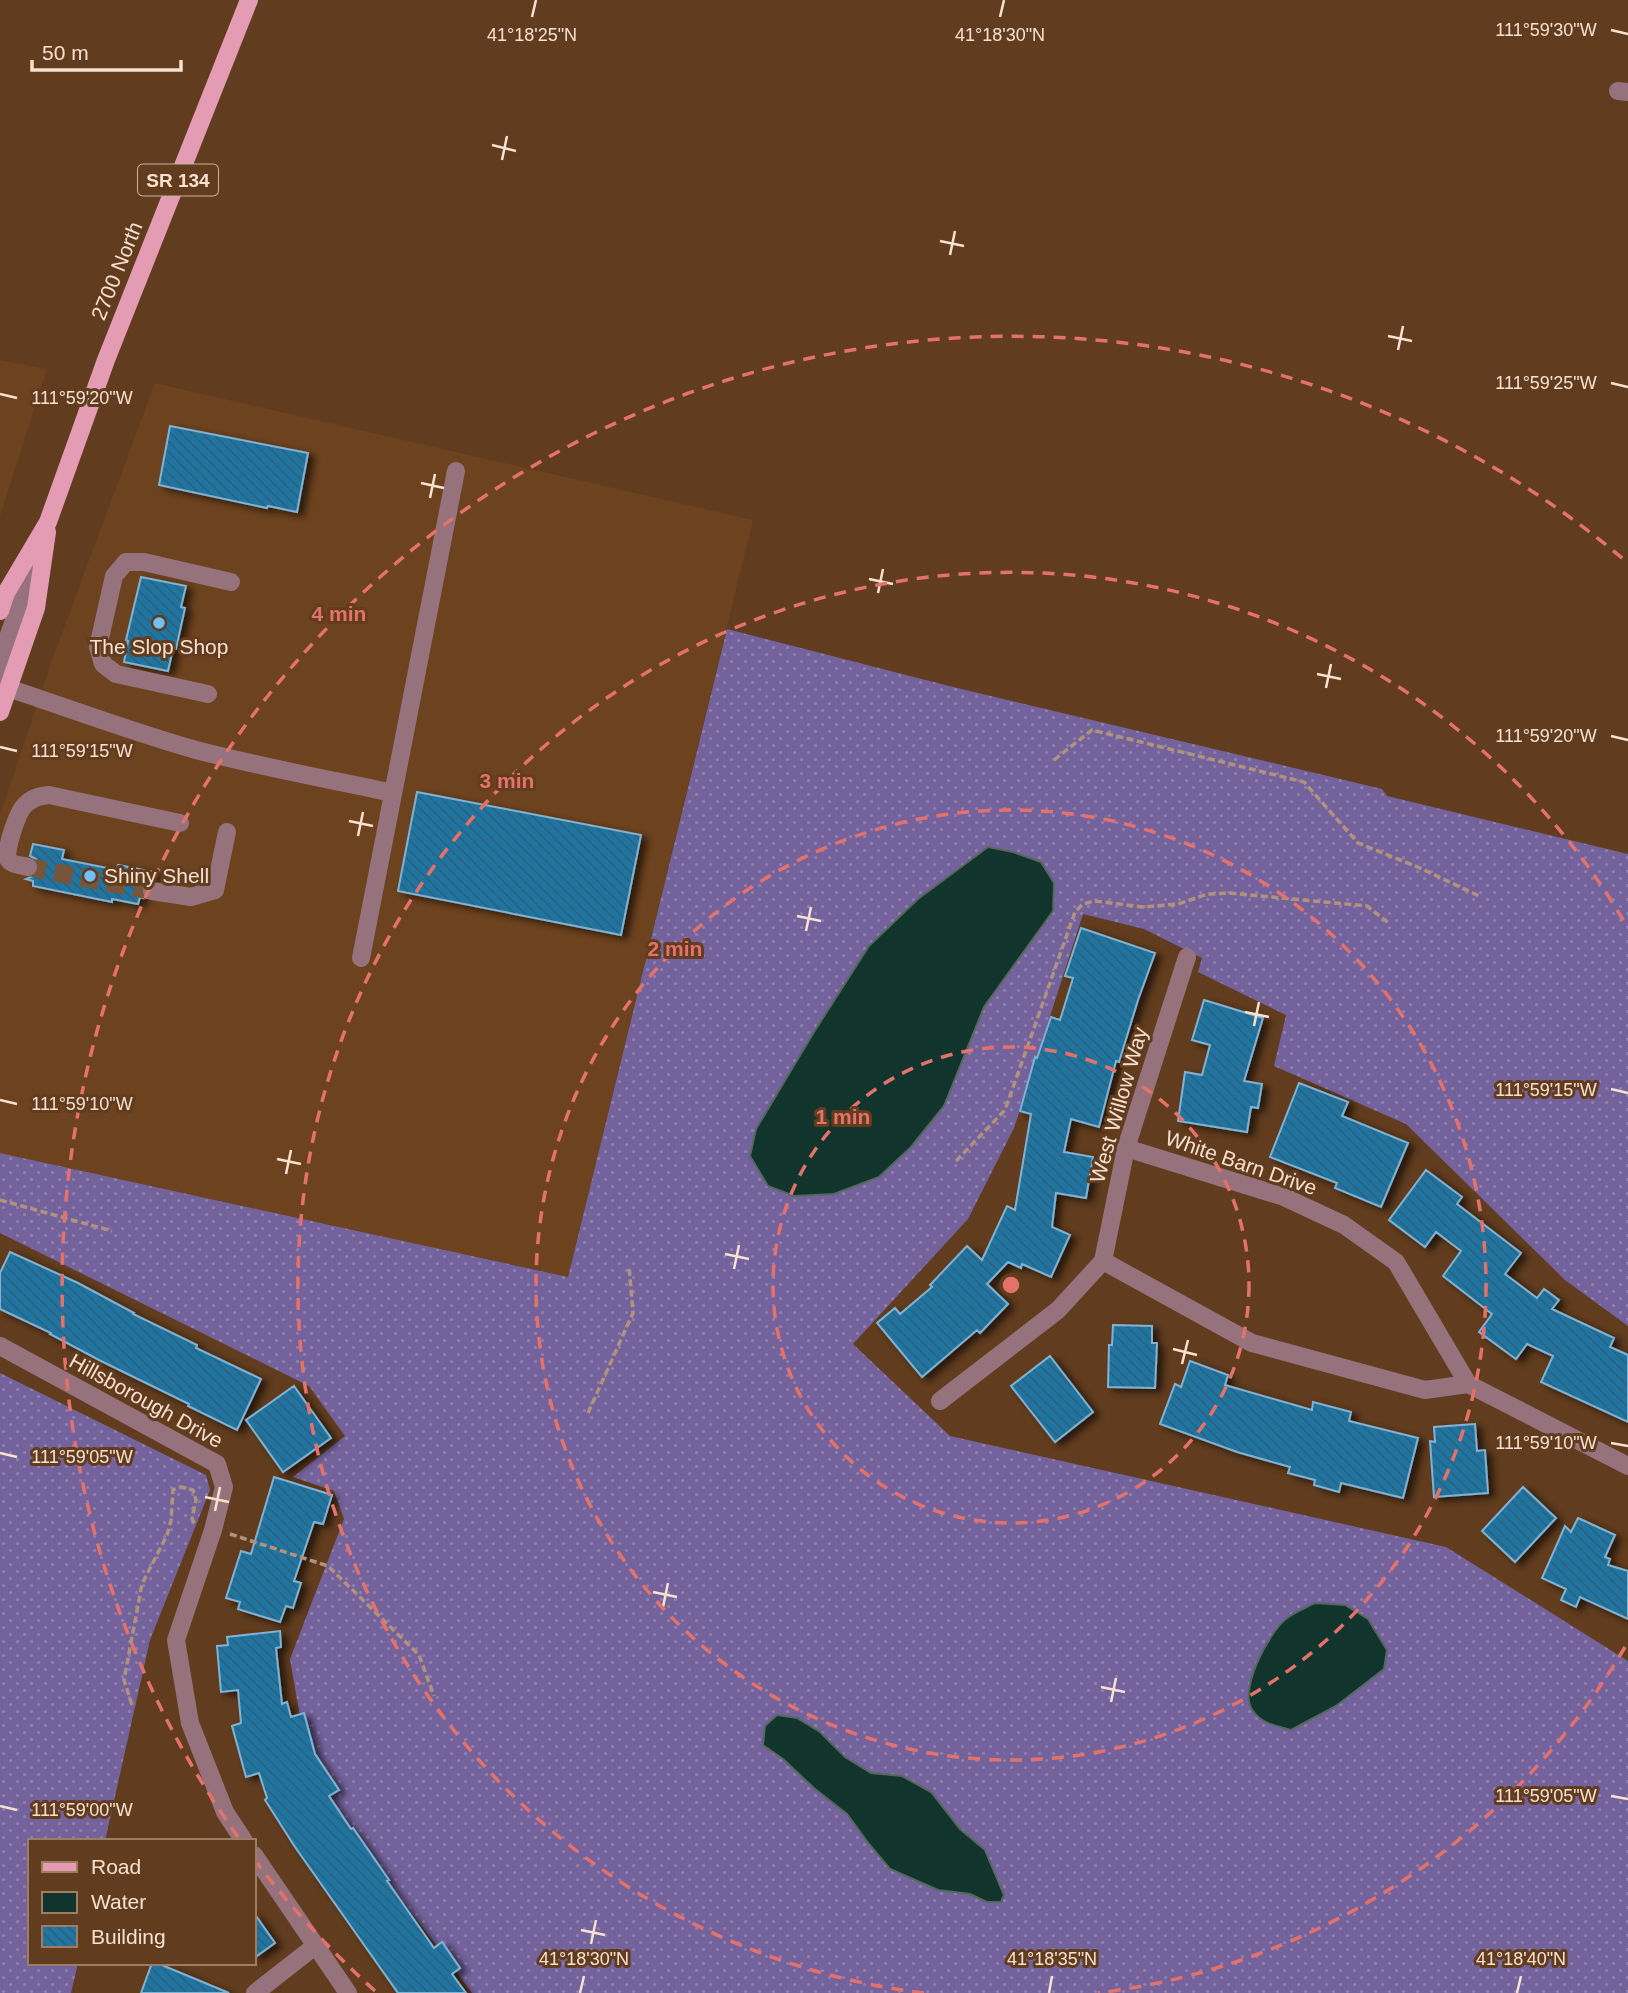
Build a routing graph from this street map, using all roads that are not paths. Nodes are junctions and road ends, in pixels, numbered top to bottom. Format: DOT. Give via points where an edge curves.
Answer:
graph roads {
  1 [pos="249,0"];
  2 [pos="456,471"];
  3 [pos="48,522"];
  4 [pos="232,582"];
  5 [pos="0,611"];
  6 [pos="8,688"];
  7 [pos="208,694"];
  8 [pos="0,712"];
  9 [pos="393,793"];
  10 [pos="180,822"];
  11 [pos="227,832"];
  12 [pos="28,867"];
  13 [pos="152,891"];
  14 [pos="1187,957"];
  15 [pos="361,958"];
  16 [pos="1126,1148"];
  17 [pos="1103,1261"];
  18 [pos="0,1346"];
  19 [pos="1468,1384"];
  20 [pos="940,1401"];
  21 [pos="1628,1466"];
  22 [pos="243,1839"];
  23 [pos="256,1858"];
  24 [pos="315,1946"];
  25 [pos="255,1993"];
  26 [pos="348,1993"];
  1 -- 3 [label="main road, 2700 North / SR 134" via="106,360"];
  2 -- 9 [label="street"];
  3 -- 5 [label="main road, 2700 North / SR 134"];
  3 -- 6 [label="main road, 2700 North / SR 134" via="36,608"];
  4 -- 7 [label="street" via="126,562 114,576 98,647 103,664 116,674"];
  6 -- 8 [label="main road, 2700 North / SR 134"];
  6 -- 9 [label="street" via="196,750"];
  9 -- 15 [label="street"];
  10 -- 12 [label="street" via="49,795 35,797 22,808 7,849 12,864"];
  11 -- 13 [label="street" via="215,890 191,897"];
  14 -- 16 [label="street, West Willow Way"];
  16 -- 17 [label="street, West Willow Way"];
  16 -- 19 [label="street, White Barn Drive" via="1284,1197 1344,1225 1396,1262"];
  17 -- 19 [label="street" via="1252,1343 1424,1391"];
  17 -- 20 [label="street" via="1058,1310"];
  18 -- 22 [label="street, Hillsborough Drive" via="217,1464 224,1487 176,1640 190,1723 225,1812"];
  19 -- 21 [label="street"];
  23 -- 24 [label="street"];
  24 -- 25 [label="street"];
  24 -- 26 [label="street"];
}
